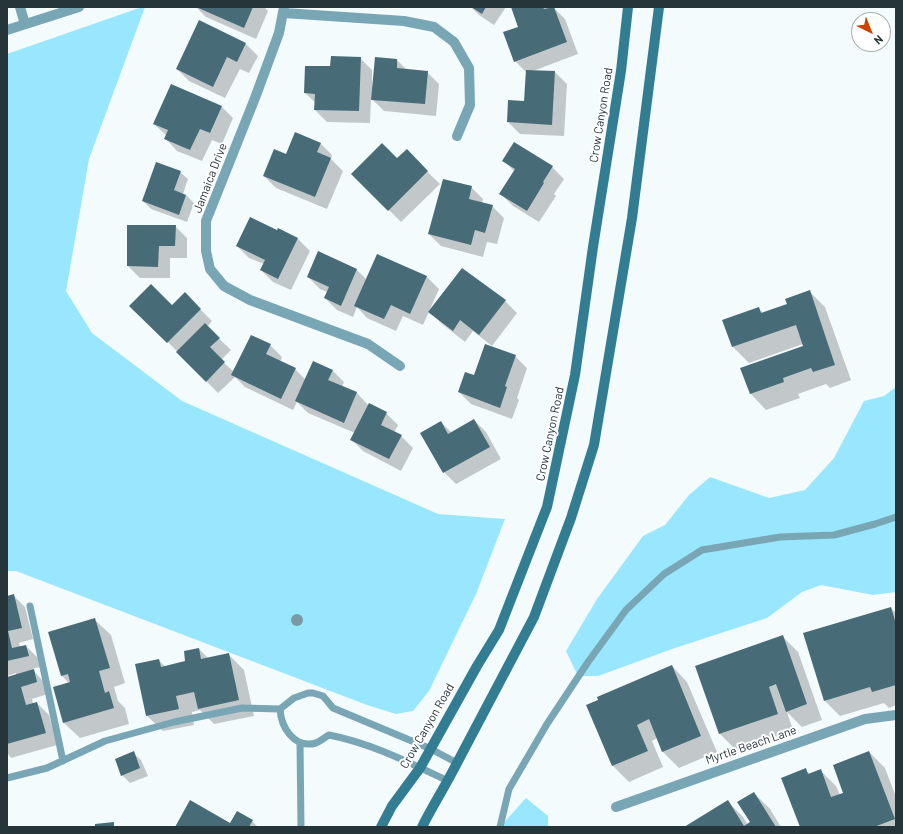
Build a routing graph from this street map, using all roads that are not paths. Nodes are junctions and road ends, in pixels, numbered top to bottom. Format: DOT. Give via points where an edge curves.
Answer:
graph roads {
  1 [pos="20,7"];
  2 [pos="79,7"];
  3 [pos="628,7"];
  4 [pos="659,7"];
  5 [pos="284,10"];
  6 [pos="25,24"];
  7 [pos="7,30"];
  8 [pos="457,136"];
  9 [pos="400,366"];
  10 [pos="896,517"];
  11 [pos="30,606"];
  12 [pos="280,709"];
  13 [pos="896,714"];
  14 [pos="300,742"];
  15 [pos="431,749"];
  16 [pos="63,760"];
  17 [pos="457,763"];
  18 [pos="420,768"];
  19 [pos="7,778"];
  20 [pos="448,781"];
  21 [pos="616,807"];
  22 [pos="300,827"];
  23 [pos="381,827"];
  24 [pos="422,827"];
  25 [pos="500,827"];
  1 -- 6 [label="street"];
  2 -- 6 [label="street"];
  3 -- 15 [label="main road, Crow Canyon Road" via="621,71 575,375 547,507 499,630"];
  4 -- 17 [label="main road" via="632,218 594,445 571,518 534,617"];
  5 -- 8 [label="street" via="404,21 434,28 454,42 469,68 470,105"];
  5 -- 9 [label="street, Jamaica Drive" via="279,33 255,98 206,221 206,251 210,269 224,286 250,300 368,344"];
  6 -- 7 [label="street"];
  10 -- 25 [label="lane" via="834,535 780,537 702,550 664,574 626,610 547,724 509,789"];
  11 -- 16 [label="lane"];
  12 -- 14 [label="lane" via="283,726"];
  12 -- 15 [label="lane" via="303,694 318,694 327,699 334,708"];
  12 -- 16 [label="lane" via="242,708 174,722 105,741"];
  13 -- 21 [label="street, Myrtle Beach Lane" via="865,719"];
  14 -- 18 [label="lane" via="315,743 329,734 385,752"];
  14 -- 22 [label="lane"];
  15 -- 17 [label="lane"];
  15 -- 18 [label="main road, Crow Canyon Road"];
  16 -- 19 [label="lane" via="47,768"];
  17 -- 20 [label="main road"];
  18 -- 20 [label="lane"];
  18 -- 23 [label="main road, Crow Canyon Road" via="392,806"];
  20 -- 24 [label="main road"];
}
